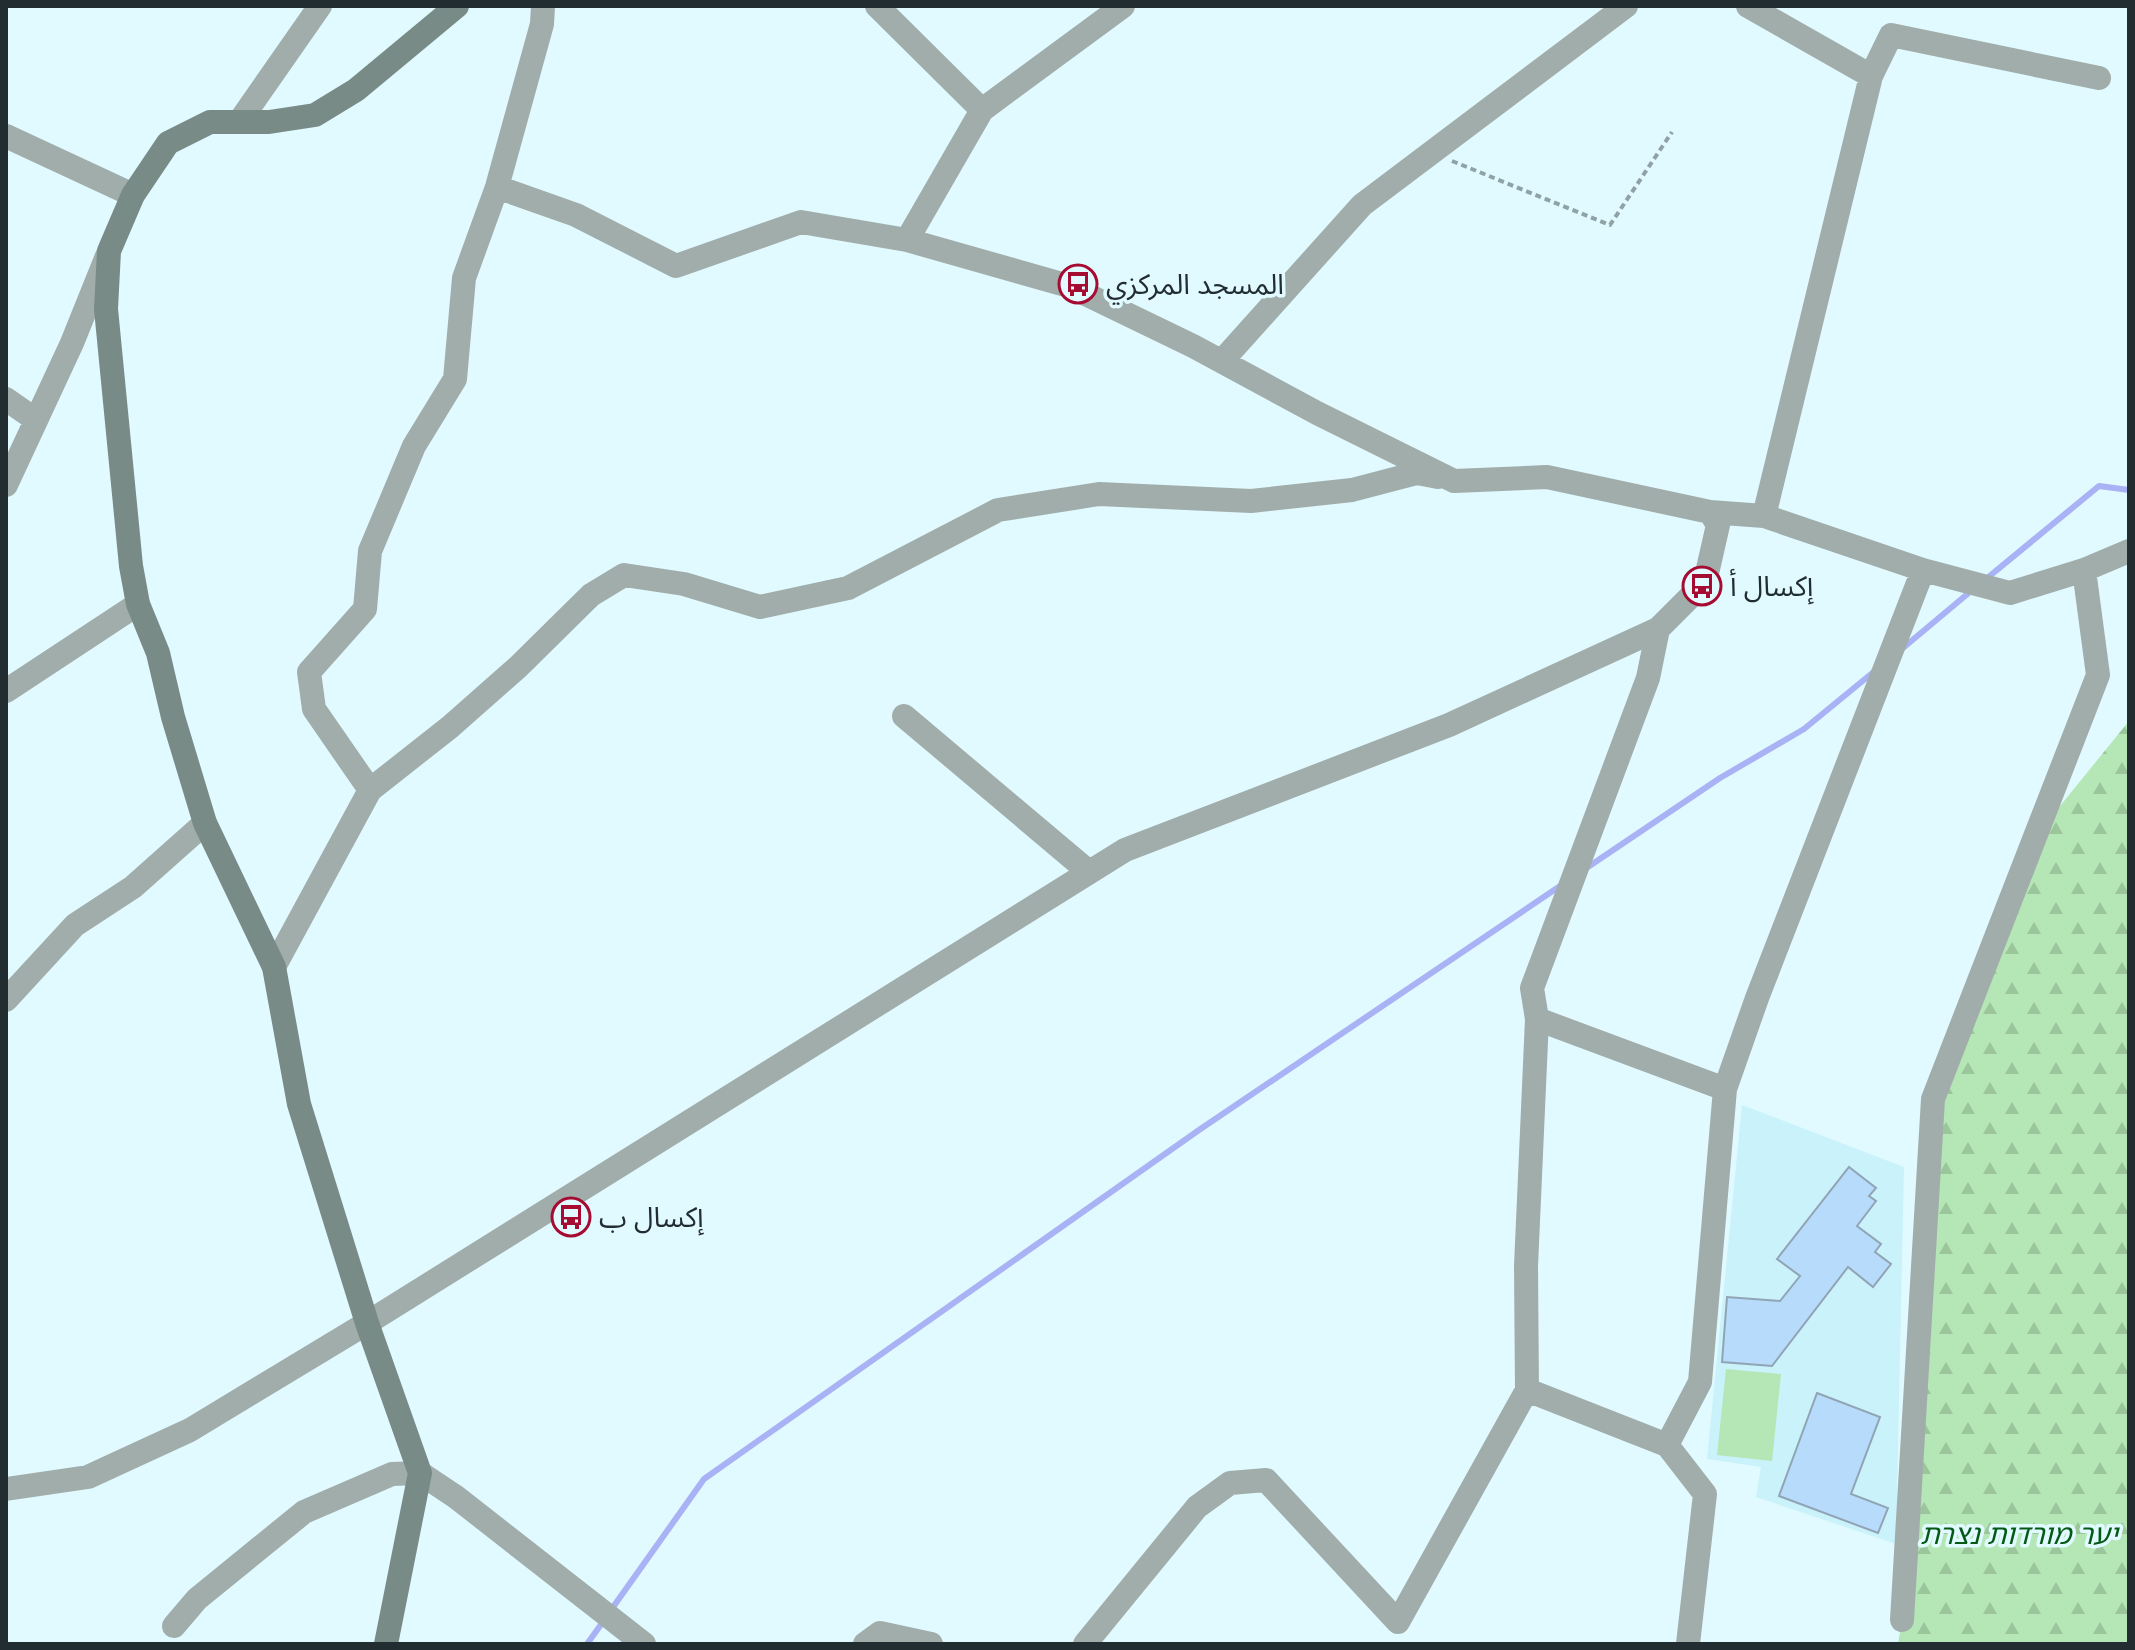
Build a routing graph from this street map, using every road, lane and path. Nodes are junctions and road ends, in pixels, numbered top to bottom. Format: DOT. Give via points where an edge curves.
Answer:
graph roads {
  1 [pos="320,6"];
  2 [pos="457,6"];
  3 [pos="543,6"];
  4 [pos="877,6"];
  5 [pos="1123,6"];
  6 [pos="1626,6"];
  7 [pos="1748,6"];
  8 [pos="1871,76"];
  9 [pos="2099,78"];
  10 [pos="982,110"];
  11 [pos="239,122"];
  12 [pos="1672,132"];
  13 [pos="6,136"];
  14 [pos="1431,153"];
  15 [pos="497,187"];
  16 [pos="133,195"];
  17 [pos="907,240"];
  18 [pos="109,251"];
  19 [pos="1222,361"];
  20 [pos="6,399"];
  21 [pos="36,420"];
  22 [pos="1454,481"];
  23 [pos="6,485"];
  24 [pos="1710,512"];
  25 [pos="1764,516"];
  26 [pos="2129,551"];
  27 [pos="1923,570"];
  28 [pos="2084,570"];
  29 [pos="138,604"];
  30 [pos="1658,629"];
  31 [pos="6,691"];
  32 [pos="904,716"];
  33 [pos="370,790"];
  34 [pos="205,823"];
  35 [pos="1089,872"];
  36 [pos="274,967"];
  37 [pos="6,1000"];
  38 [pos="1537,1019"];
  39 [pos="1725,1089"];
  40 [pos="367,1323"];
  41 [pos="1527,1390"];
  42 [pos="1667,1445"];
  43 [pos="420,1473"];
  44 [pos="6,1489"];
  45 [pos="1902,1620"];
  46 [pos="174,1626"];
  47 [pos="386,1644"];
  48 [pos="644,1644"];
  49 [pos="865,1644"];
  50 [pos="931,1644"];
  51 [pos="1085,1644"];
  52 [pos="1688,1644"];
  1 -- 11 [label="street"];
  2 -- 11 [label="street" via="356,90 315,115"];
  3 -- 15 [label="street"];
  4 -- 10 [label="street"];
  5 -- 10 [label="street"];
  6 -- 14 [label="street"];
  7 -- 8 [label="street"];
  8 -- 9 [label="street" via="1891,35"];
  8 -- 25 [label="street"];
  10 -- 17 [label="street"];
  11 -- 16 [label="street" via="210,122 168,143"];
  12 -- 14 [label="path" via="1610,225"];
  13 -- 16 [label="street"];
  14 -- 19 [label="street" via="1362,205"];
  15 -- 17 [label="street" via="576,215 676,266 801,222"];
  15 -- 33 [label="street" via="464,278 455,379 414,446 370,551 365,609 309,672 314,709"];
  16 -- 18 [label="street"];
  17 -- 19 [label="street" via="1069,286"];
  18 -- 21 [label="street"];
  18 -- 29 [label="street" via="106,309"];
  19 -- 22 [label="street"];
  20 -- 21 [label="street"];
  21 -- 23 [label="street"];
  22 -- 24 [label="street" via="1547,477"];
  22 -- 33 [label="street" via="1417,473 1352,490 1251,501 1099,494 998,510 848,588 760,607 684,584 624,575 591,595 518,667"];
  24 -- 25 [label="street"];
  24 -- 30 [label="street" via="1718,525 1705,582"];
  25 -- 27 [label="street"];
  26 -- 28 [label="street"];
  27 -- 28 [label="street" via="2010,593"];
  27 -- 39 [label="street"];
  28 -- 45 [label="street" via="2098,675 1933,1099"];
  29 -- 31 [label="street"];
  29 -- 34 [label="street" via="158,653"];
  30 -- 35 [label="street" via="1449,725 1125,850"];
  30 -- 38 [label="street" via="1648,678 1532,988"];
  32 -- 35 [label="street"];
  33 -- 36 [label="street"];
  34 -- 36 [label="street"];
  34 -- 37 [label="street" via="133,887 75,925"];
  35 -- 40 [label="street"];
  36 -- 40 [label="street" via="299,1104"];
  38 -- 39 [label="street"];
  38 -- 41 [label="street" via="1526,1266"];
  39 -- 42 [label="street" via="1700,1382"];
  40 -- 43 [label="street"];
  40 -- 44 [label="street" via="190,1430 88,1477"];
  41 -- 42 [label="street"];
  41 -- 51 [label="street" via="1398,1622 1266,1480 1230,1483 1197,1507"];
  42 -- 52 [label="street" via="1705,1494"];
  43 -- 46 [label="street" via="392,1474 304,1512 197,1599"];
  43 -- 47 [label="street"];
  43 -- 48 [label="street"];
  49 -- 50 [label="street" via="880,1633"];
}
